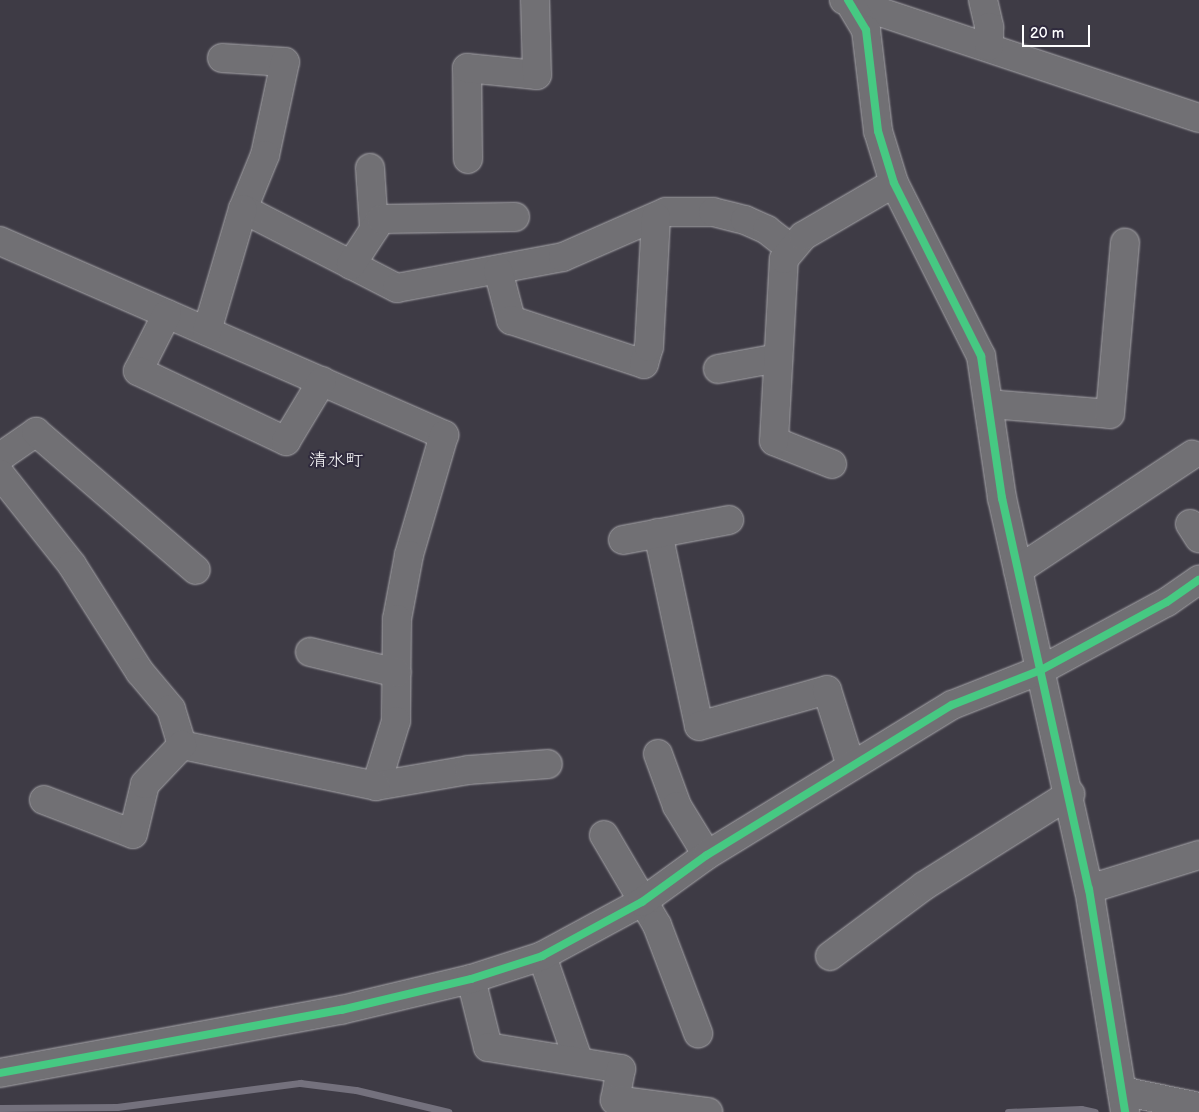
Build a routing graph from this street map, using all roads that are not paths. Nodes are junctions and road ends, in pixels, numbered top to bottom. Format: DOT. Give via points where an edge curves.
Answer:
graph roads {
  1 [pos="535,0"];
  2 [pos="983,0"];
  3 [pos="846,1"];
  4 [pos="989,46"];
  5 [pos="222,58"];
  6 [pos="1199,118"];
  7 [pos="468,159"];
  8 [pos="370,168"];
  9 [pos="894,183"];
  10 [pos="243,209"];
  11 [pos="656,216"];
  12 [pos="515,217"];
  13 [pos="374,229"];
  14 [pos="0,241"];
  15 [pos="1125,243"];
  16 [pos="790,248"];
  17 [pos="351,265"];
  18 [pos="498,270"];
  19 [pos="167,314"];
  20 [pos="207,332"];
  21 [pos="778,358"];
  22 [pos="718,369"];
  23 [pos="322,381"];
  24 [pos="989,404"];
  25 [pos="1192,456"];
  26 [pos="0,457"];
  27 [pos="832,464"];
  28 [pos="0,474"];
  29 [pos="728,520"];
  30 [pos="658,533"];
  31 [pos="623,540"];
  32 [pos="196,570"];
  33 [pos="1018,570"];
  34 [pos="1199,580"];
  35 [pos="310,652"];
  36 [pos="1041,670"];
  37 [pos="396,673"];
  38 [pos="182,745"];
  39 [pos="658,754"];
  40 [pos="548,764"];
  41 [pos="851,766"];
  42 [pos="376,786"];
  43 [pos="1070,794"];
  44 [pos="44,800"];
  45 [pos="604,835"];
  46 [pos="707,856"];
  47 [pos="1199,856"];
  48 [pos="1089,889"];
  49 [pos="642,902"];
  50 [pos="542,956"];
  51 [pos="830,956"];
  52 [pos="472,979"];
  53 [pos="698,1033"];
  54 [pos="579,1062"];
  55 [pos="0,1073"];
  56 [pos="1124,1105"];
  57 [pos="1199,1107"];
  58 [pos="708,1112"];
  1 -- 7 [label="street" via="537,75 467,68"];
  2 -- 4 [label="street"];
  3 -- 4 [label="street"];
  3 -- 9 [label="street" via="866,30 878,131"];
  4 -- 6 [label="street"];
  5 -- 10 [label="street" via="285,62 265,154"];
  8 -- 13 [label="street"];
  9 -- 16 [label="street" via="803,236"];
  9 -- 24 [label="street" via="981,356"];
  10 -- 17 [label="street"];
  10 -- 20 [label="street"];
  11 -- 16 [label="street" via="686,211 729,216 767,230"];
  11 -- 18 [label="street" via="563,257"];
  11 -- 18 [label="street" via="650,347 644,364 511,320"];
  12 -- 13 [label="street" via="381,219"];
  13 -- 17 [label="street"];
  14 -- 19 [label="street"];
  15 -- 24 [label="street" via="1110,414"];
  16 -- 21 [label="street" via="784,259"];
  17 -- 18 [label="street" via="397,288"];
  19 -- 20 [label="street"];
  19 -- 23 [label="street" via="138,371 286,441"];
  20 -- 23 [label="street"];
  21 -- 22 [label="street"];
  21 -- 27 [label="street" via="774,441"];
  23 -- 37 [label="street" via="444,435 409,555 397,619"];
  24 -- 33 [label="street" via="1002,498"];
  25 -- 33 [label="street"];
  26 -- 32 [label="street" via="36,432"];
  28 -- 38 [label="street" via="72,565 140,672 171,709"];
  29 -- 30 [label="street"];
  30 -- 31 [label="street"];
  30 -- 41 [label="street" via="699,726 827,690"];
  33 -- 36 [label="street"];
  34 -- 36 [label="street" via="1168,602"];
  35 -- 37 [label="street"];
  36 -- 41 [label="street" via="952,705"];
  36 -- 43 [label="street"];
  37 -- 42 [label="street" via="396,721"];
  38 -- 42 [label="street"];
  38 -- 44 [label="street" via="145,784 134,834"];
  39 -- 46 [label="street" via="677,806"];
  40 -- 42 [label="street" via="469,770"];
  41 -- 46 [label="street"];
  43 -- 48 [label="street"];
  43 -- 51 [label="street" via="924,886"];
  45 -- 49 [label="street"];
  46 -- 49 [label="street"];
  47 -- 48 [label="street"];
  48 -- 56 [label="street"];
  49 -- 50 [label="street"];
  49 -- 53 [label="street" via="657,925"];
  50 -- 52 [label="street"];
  50 -- 54 [label="street"];
  52 -- 54 [label="street" via="488,1047"];
  52 -- 55 [label="street" via="341,1010"];
  54 -- 58 [label="street" via="621,1069 615,1100"];
  56 -- 57 [label="street"];
}
